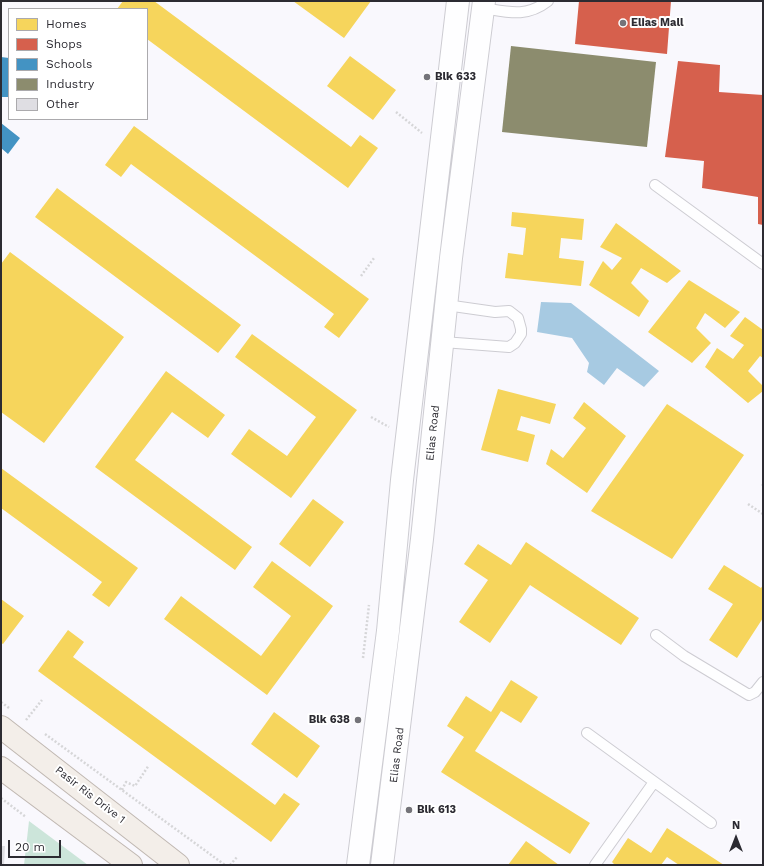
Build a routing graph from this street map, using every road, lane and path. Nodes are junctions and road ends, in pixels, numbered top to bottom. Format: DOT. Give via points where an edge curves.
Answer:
graph roads {
  1 [pos="458,1"];
  2 [pos="548,1"];
  3 [pos="483,4"];
  4 [pos="396,112"];
  5 [pos="422,133"];
  6 [pos="655,185"];
  7 [pos="374,258"];
  8 [pos="763,264"];
  9 [pos="361,276"];
  10 [pos="446,305"];
  11 [pos="442,342"];
  12 [pos="748,504"];
  13 [pos="763,514"];
  14 [pos="656,635"];
  15 [pos="763,682"];
  16 [pos="42,700"];
  17 [pos="1,702"];
  18 [pos="20,716"];
  19 [pos="7,719"];
  20 [pos="26,720"];
  21 [pos="32,725"];
  22 [pos="39,730"];
  23 [pos="587,733"];
  24 [pos="149,765"];
  25 [pos="1,768"];
  26 [pos="654,782"];
  27 [pos="122,790"];
  28 [pos="1,798"];
  29 [pos="26,817"];
  30 [pos="711,823"];
  31 [pos="237,857"];
  32 [pos="131,865"];
  33 [pos="178,865"];
  34 [pos="225,865"];
  35 [pos="230,865"];
  36 [pos="358,865"];
  37 [pos="382,865"];
  38 [pos="595,865"];
  1 -- 36 [label="main road" via="402,480 388,631"];
  2 -- 3 [label="lane" via="539,8 524,13"];
  3 -- 10 [label="main road, Elias Road"];
  4 -- 5 [label="path"];
  6 -- 8 [label="lane"];
  7 -- 9 [label="path"];
  10 -- 11 [label="main road, Elias Road"];
  10 -- 11 [label="lane" via="495,312 509,311 518,318 521,334 509,347"];
  11 -- 37 [label="main road, Elias Road" via="420,554"];
  12 -- 13 [label="path"];
  14 -- 15 [label="lane" via="684,656 749,695"];
  16 -- 20 [label="path"];
  17 -- 19 [label="path"];
  18 -- 20 [label="path"];
  19 -- 33 [label="main road, Pasir Ris Drive 1"];
  20 -- 21 [label="path"];
  22 -- 27 [label="path"];
  23 -- 26 [label="lane"];
  24 -- 27 [label="path" via="135,786 126,782"];
  25 -- 32 [label="main road"];
  26 -- 30 [label="lane"];
  26 -- 38 [label="lane"];
  27 -- 34 [label="path"];
  28 -- 29 [label="path"];
  31 -- 35 [label="path"];
}
